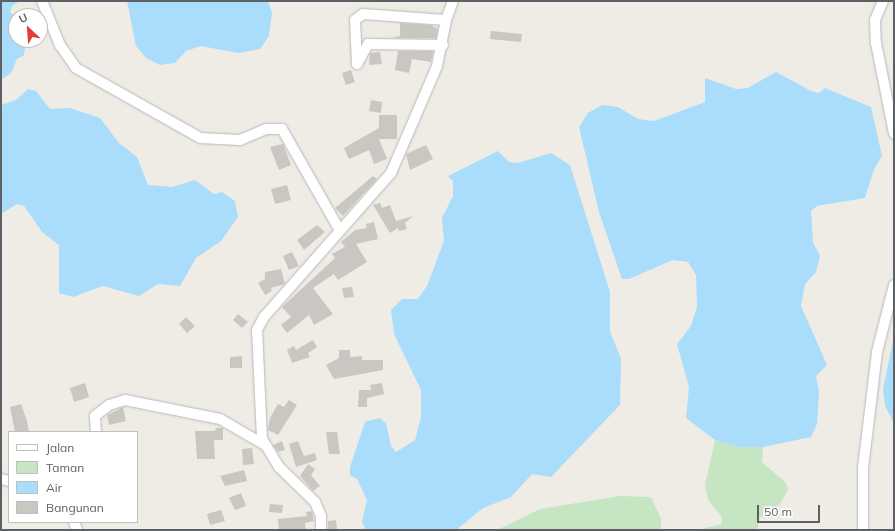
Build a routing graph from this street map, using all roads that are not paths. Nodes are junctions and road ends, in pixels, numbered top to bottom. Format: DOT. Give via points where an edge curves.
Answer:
graph roads {
  1 [pos="42,1"];
  2 [pos="454,1"];
  3 [pos="883,1"];
  4 [pos="446,20"];
  5 [pos="443,45"];
  6 [pos="894,133"];
  7 [pos="339,229"];
  8 [pos="894,285"];
  9 [pos="96,431"];
  10 [pos="265,445"];
  11 [pos="321,530"];
  12 [pos="863,530"];
  1 -- 7 [label="street" via="60,45 76,68 200,138 240,140 266,129 282,129"];
  2 -- 4 [label="street"];
  3 -- 6 [label="street" via="877,13 876,43"];
  4 -- 5 [label="street"];
  4 -- 5 [label="street" via="363,14 355,20 357,64 368,44"];
  5 -- 7 [label="street" via="391,173"];
  7 -- 10 [label="street" via="264,317 257,330 260,430"];
  8 -- 12 [label="street" via="877,352 863,468"];
  9 -- 10 [label="street" via="95,416 109,404 126,400 220,420"];
  10 -- 11 [label="street" via="279,467 315,502 321,516"];
}
